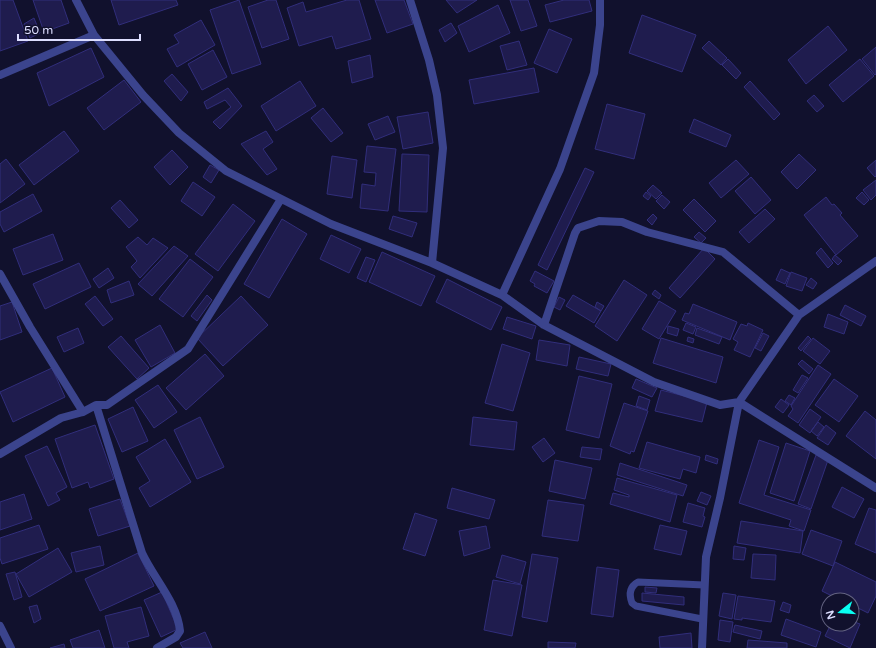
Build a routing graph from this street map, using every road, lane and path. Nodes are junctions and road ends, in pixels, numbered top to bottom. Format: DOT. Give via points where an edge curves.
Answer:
graph roads {
  1 [pos="76,0"];
  2 [pos="410,0"];
  3 [pos="600,0"];
  4 [pos="94,35"];
  5 [pos="0,75"];
  6 [pos="281,200"];
  7 [pos="876,261"];
  8 [pos="432,263"];
  9 [pos="0,274"];
  10 [pos="502,295"];
  11 [pos="799,314"];
  12 [pos="544,325"];
  13 [pos="739,402"];
  14 [pos="96,405"];
  15 [pos="82,412"];
  16 [pos="0,454"];
  17 [pos="876,488"];
  18 [pos="704,585"];
  19 [pos="702,619"];
  20 [pos="0,626"];
  21 [pos="11,648"];
  22 [pos="157,648"];
  23 [pos="702,648"];
  1 -- 4 [label="street"];
  2 -- 8 [label="street" via="437,95 443,148"];
  3 -- 10 [label="street" via="600,25 594,73 560,168"];
  4 -- 5 [label="street"];
  4 -- 6 [label="street" via="143,95 179,133 226,171"];
  6 -- 8 [label="street" via="331,224"];
  6 -- 14 [label="street" via="188,348 107,405"];
  7 -- 11 [label="street"];
  8 -- 10 [label="street"];
  9 -- 15 [label="street"];
  10 -- 12 [label="street"];
  11 -- 12 [label="street" via="723,252 646,232 622,222 598,221 578,228"];
  11 -- 13 [label="street"];
  12 -- 13 [label="street" via="654,382 720,405"];
  13 -- 17 [label="street"];
  13 -- 18 [label="street" via="706,557"];
  14 -- 15 [label="street"];
  14 -- 22 [label="street" via="142,553 148,567 162,586 179,623 180,632 176,638"];
  15 -- 16 [label="street" via="60,418"];
  18 -- 19 [label="street"];
  18 -- 19 [label="lane" via="638,582 630,591 632,603 636,606"];
  19 -- 23 [label="street"];
  20 -- 21 [label="street"];
}
